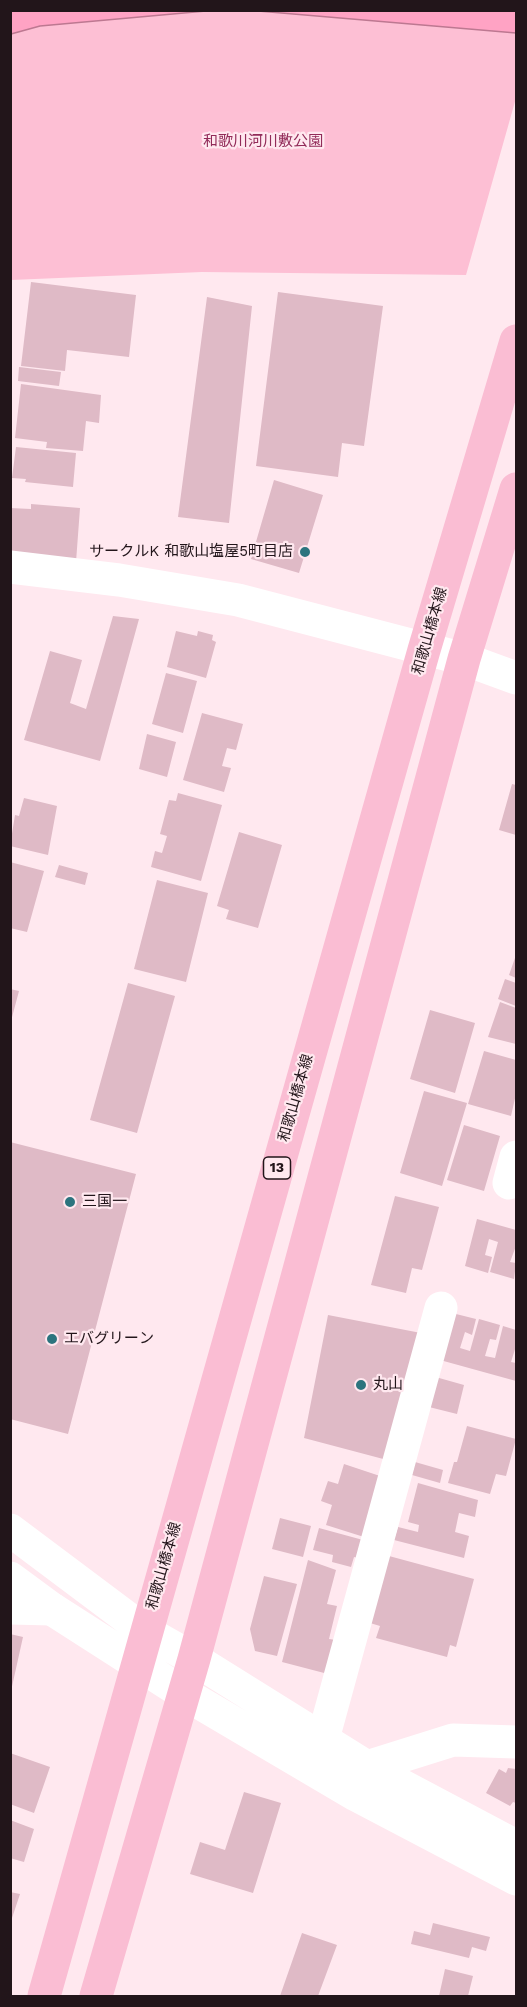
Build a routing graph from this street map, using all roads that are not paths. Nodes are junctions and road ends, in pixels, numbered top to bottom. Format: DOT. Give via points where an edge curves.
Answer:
graph roads {
  1 [pos="516,341"];
  2 [pos="516,489"];
  3 [pos="10,567"];
  4 [pos="424,650"];
  5 [pos="464,659"];
  6 [pos="516,678"];
  7 [pos="441,1308"];
  8 [pos="10,1530"];
  9 [pos="10,1578"];
  10 [pos="10,1608"];
  11 [pos="52,1609"];
  12 [pos="146,1632"];
  13 [pos="194,1659"];
  14 [pos="138,1665"];
  15 [pos="183,1693"];
  16 [pos="323,1739"];
  17 [pos="516,1742"];
  18 [pos="367,1767"];
  19 [pos="516,1846"];
  20 [pos="516,1879"];
  21 [pos="44,1996"];
  22 [pos="96,1996"];
  1 -- 4 [label="main road, 和歌山橋本線 / 13"];
  2 -- 5 [label="main road"];
  3 -- 4 [label="street" via="238,600"];
  4 -- 5 [label="street"];
  4 -- 12 [label="main road, 和歌山橋本線 / 13"];
  5 -- 6 [label="street"];
  5 -- 13 [label="main road"];
  7 -- 16 [label="street"];
  8 -- 12 [label="street"];
  9 -- 11 [label="street"];
  10 -- 11 [label="street"];
  11 -- 14 [label="street"];
  12 -- 13 [label="street"];
  12 -- 14 [label="main road, 和歌山橋本線 / 13"];
  13 -- 15 [label="main road"];
  13 -- 16 [label="street"];
  14 -- 15 [label="street"];
  14 -- 21 [label="main road, 和歌山橋本線 / 13"];
  15 -- 20 [label="street" via="356,1795"];
  15 -- 22 [label="main road"];
  16 -- 18 [label="street"];
  17 -- 18 [label="street" via="453,1740"];
  18 -- 19 [label="street"];
}
